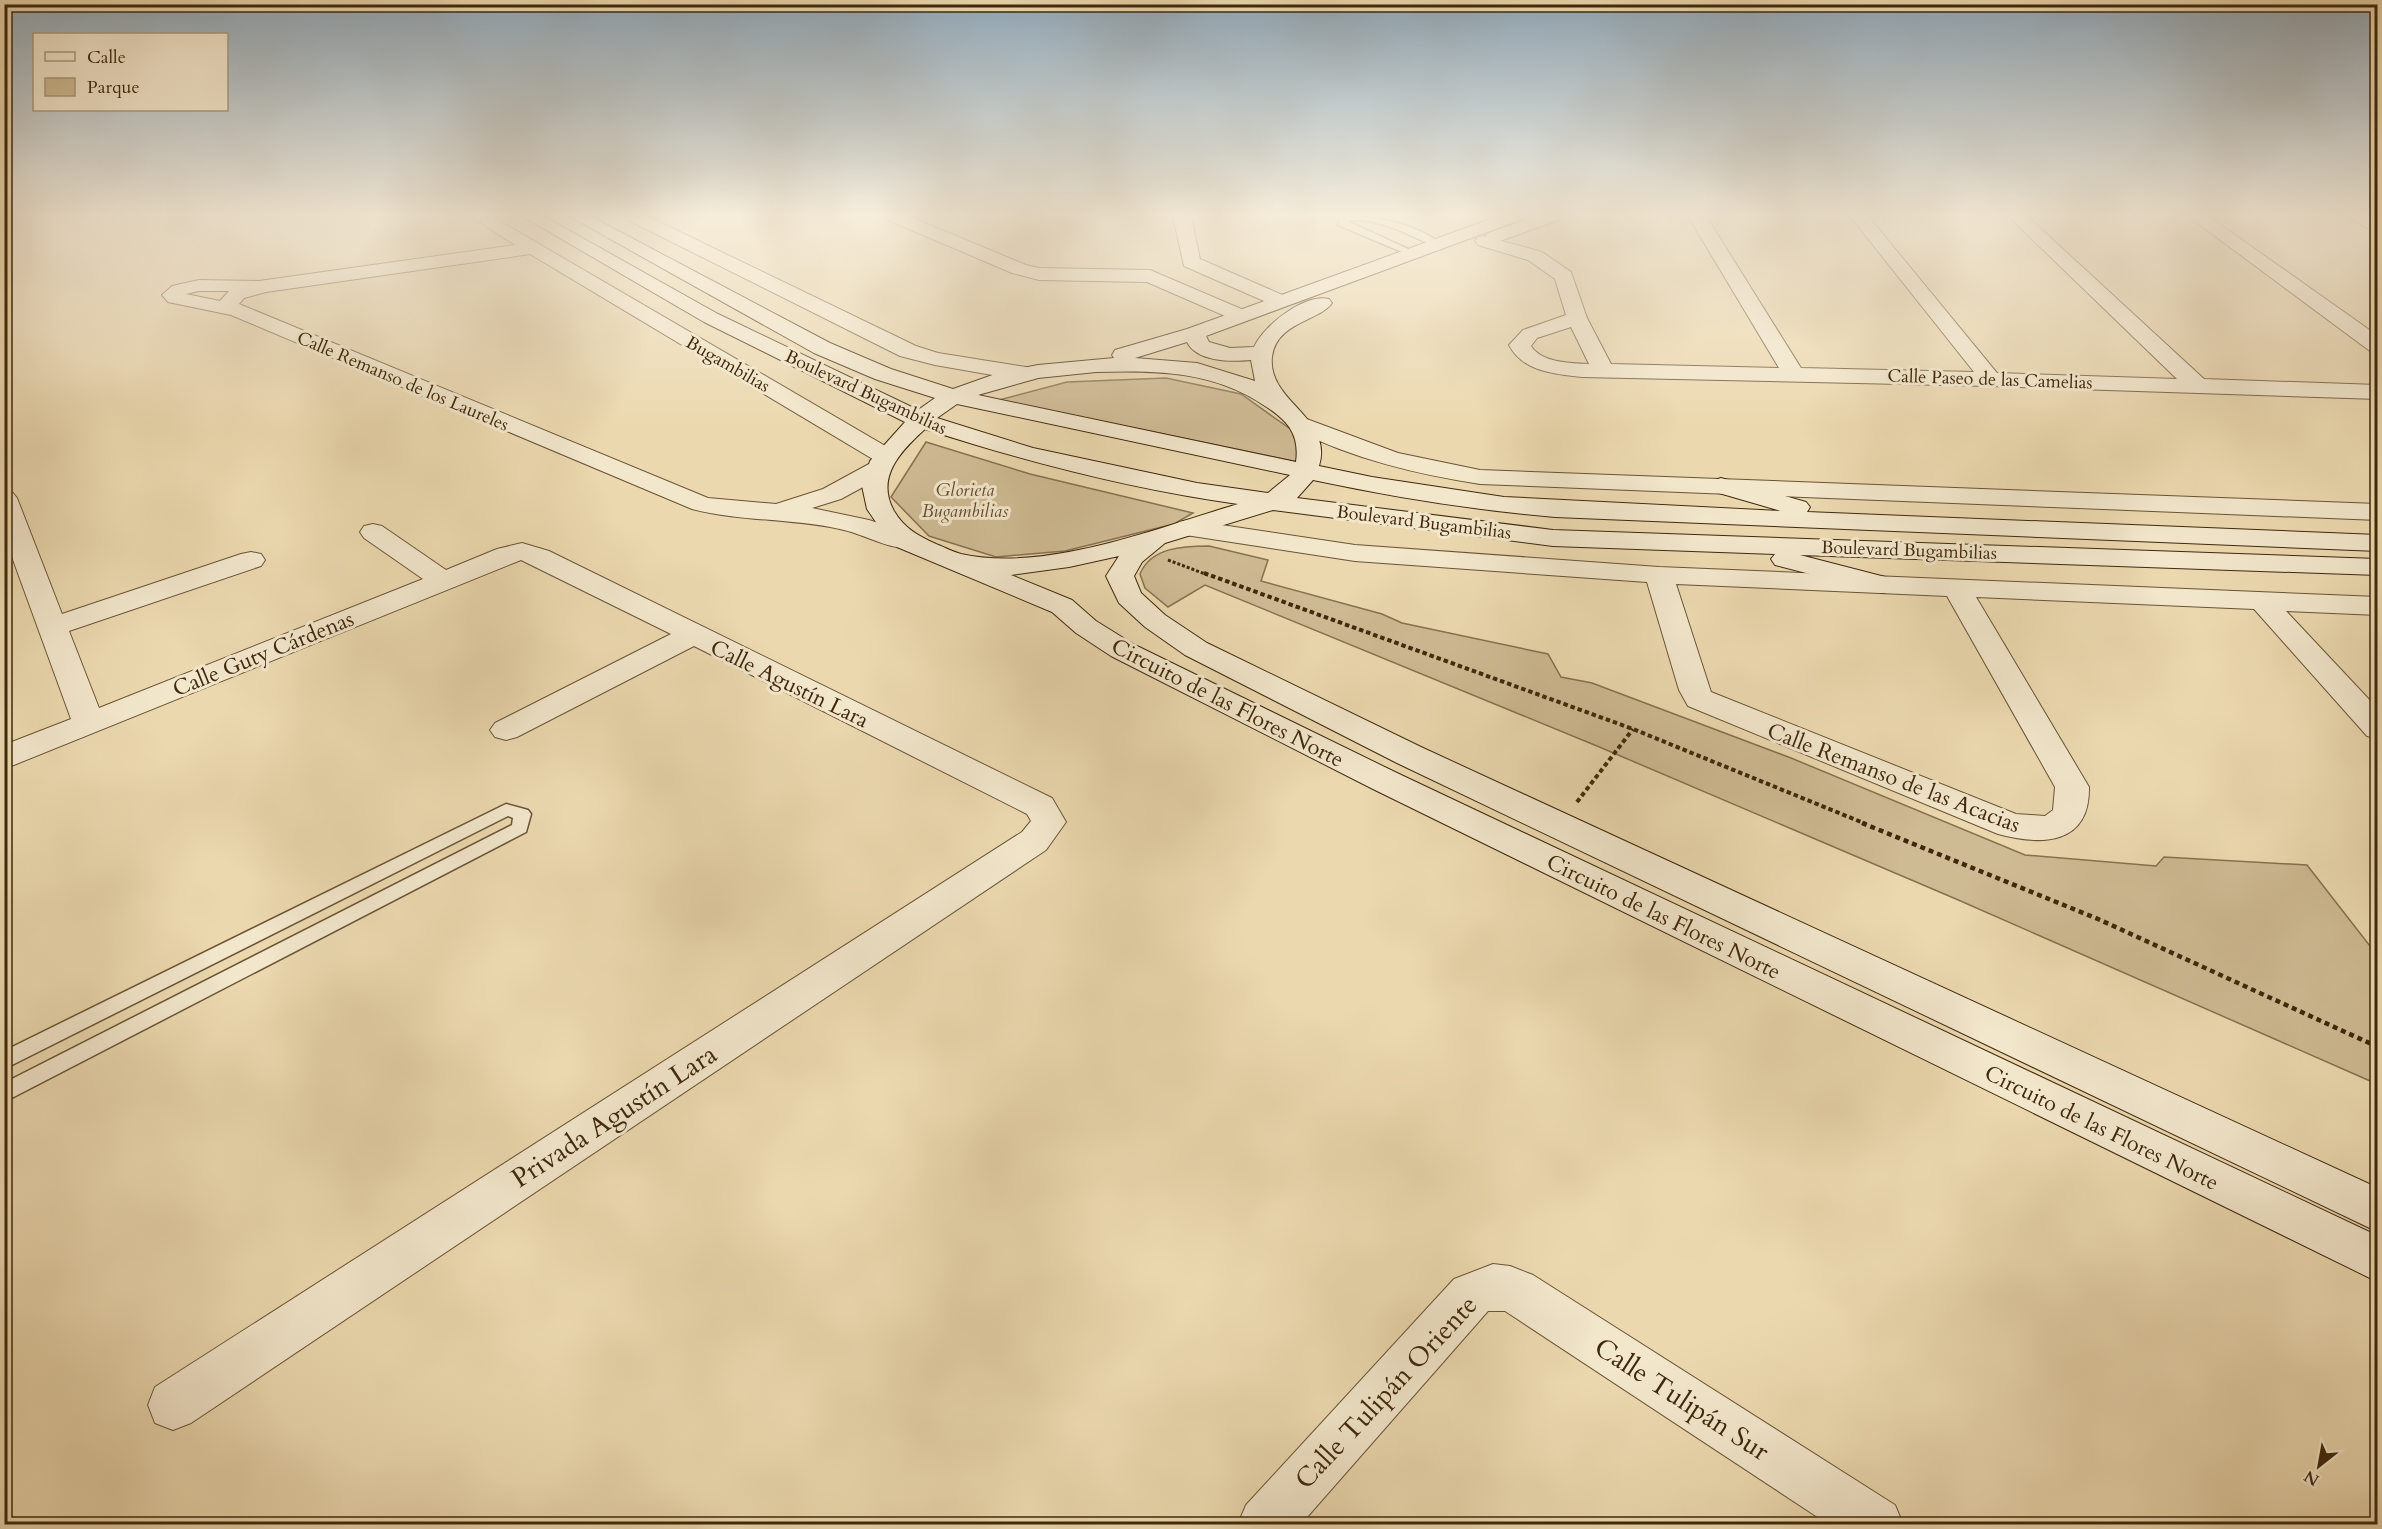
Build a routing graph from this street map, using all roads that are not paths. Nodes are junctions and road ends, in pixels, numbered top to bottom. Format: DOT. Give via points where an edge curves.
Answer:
graph roads {
  1 [pos="188,287"];
  2 [pos="260,287"];
  3 [pos="595,287"];
  4 [pos="657,287"];
  5 [pos="710,287"];
  6 [pos="779,287"];
  7 [pos="1176,287"];
  8 [pos="1249,287"];
  9 [pos="1318,287"];
  10 [pos="1364,287"];
  11 [pos="1567,287"];
  12 [pos="1741,287"];
  13 [pos="1917,287"];
  14 [pos="2093,287"];
  15 [pos="2296,287"];
  16 [pos="1280,301"];
  17 [pos="230,309"];
  18 [pos="1239,315"];
  19 [pos="1576,318"];
  20 [pos="1194,333"];
  21 [pos="2378,346"];
  22 [pos="1261,352"];
  23 [pos="1079,366"];
  24 [pos="1603,370"];
  25 [pos="1026,374"];
  26 [pos="1794,375"];
  27 [pos="1991,379"];
  28 [pos="2197,386"];
  29 [pos="2378,392"];
  30 [pos="955,397"];
  31 [pos="1297,419"];
  32 [pos="920,420"];
  33 [pos="881,462"];
  34 [pos="1308,470"];
  35 [pos="1721,486"];
  36 [pos="4,498"];
  37 [pos="1272,501"];
  38 [pos="775,511"];
  39 [pos="2378,512"];
  40 [pos="1851,523"];
  41 [pos="373,532"];
  42 [pos="906,541"];
  43 [pos="2378,543"];
  44 [pos="1728,544"];
  45 [pos="1152,547"];
  46 [pos="522,552"];
  47 [pos="251,561"];
  48 [pos="958,562"];
  49 [pos="2378,567"];
  50 [pos="1659,575"];
  51 [pos="443,580"];
  52 [pos="1883,585"];
  53 [pos="1957,588"];
  54 [pos="2261,600"];
  55 [pos="1062,606"];
  56 [pos="2378,606"];
  57 [pos="52,627"];
  58 [pos="692,635"];
  59 [pos="89,724"];
  60 [pos="2378,729"];
  61 [pos="506,730"];
  62 [pos="1410,755"];
  63 [pos="4,758"];
  64 [pos="1385,781"];
  65 [pos="1049,822"];
  66 [pos="342,892"];
  67 [pos="355,912"];
  68 [pos="4,1061"];
  69 [pos="4,1093"];
  70 [pos="2378,1211"];
  71 [pos="2378,1260"];
  72 [pos="1484,1287"];
  73 [pos="173,1405"];
  74 [pos="1264,1524"];
  75 [pos="1876,1524"];
  1 -- 17 [label="street, Calle Remanso de los Laureles" via="172,295"];
  2 -- 17 [label="street" via="232,298 228,302"];
  3 -- 33 [label="street, Bugambilias"];
  4 -- 32 [label="street, Boulevard Bugambilias" via="711,318"];
  5 -- 30 [label="street, Boulevard Bugambilias" via="822,348 883,374"];
  6 -- 25 [label="street" via="908,351"];
  7 -- 18 [label="street"];
  8 -- 16 [label="street"];
  9 -- 16 [label="street"];
  10 -- 22 [label="street" via="1305,310 1280,327"];
  11 -- 19 [label="street"];
  12 -- 26 [label="street"];
  13 -- 27 [label="street"];
  14 -- 28 [label="street"];
  15 -- 21 [label="street"];
  16 -- 18 [label="street"];
  17 -- 38 [label="street, Calle Remanso de los Laureles" via="675,495 728,510"];
  18 -- 20 [label="street"];
  19 -- 24 [label="street"];
  19 -- 24 [label="street, Calle Paseo de las Camelias" via="1524,337 1521,350 1535,360 1553,365"];
  20 -- 22 [label="street" via="1200,346 1214,352"];
  20 -- 23 [label="street"];
  22 -- 31 [label="street" via="1265,381"];
  23 -- 25 [label="street"];
  23 -- 31 [label="street" via="1188,368 1258,391"];
  24 -- 26 [label="street, Calle Paseo de las Camelias"];
  25 -- 30 [label="street, Calle Remanso de los Laureles"];
  26 -- 27 [label="street, Calle Paseo de las Camelias"];
  27 -- 28 [label="street, Calle Paseo de las Camelias"];
  28 -- 29 [label="street, Calle Paseo de las Camelias"];
  30 -- 32 [label="street, Calle Remanso de los Laureles"];
  30 -- 34 [label="street, Boulevard Bugambilias"];
  31 -- 34 [label="street" via="1310,447"];
  31 -- 35 [label="street" via="1364,452 1448,472 1480,477"];
  32 -- 33 [label="street, Calle Remanso de los Laureles"];
  32 -- 37 [label="street, Boulevard Bugambilias" via="1027,454 1197,490"];
  33 -- 38 [label="street, Calle Remanso de los Laureles" via="832,494"];
  33 -- 42 [label="street" via="874,491 878,509 887,524"];
  34 -- 37 [label="street" via="1293,488"];
  34 -- 40 [label="street, Boulevard Bugambilias" via="1372,485 1504,505"];
  35 -- 39 [label="street"];
  35 -- 40 [label="street"];
  36 -- 57 [label="street"];
  37 -- 44 [label="street, Boulevard Bugambilias" via="1553,538"];
  37 -- 45 [label="street"];
  38 -- 42 [label="street, Calle Remanso de los Laureles" via="841,520"];
  40 -- 43 [label="street, Boulevard Bugambilias"];
  41 -- 51 [label="street"];
  42 -- 48 [label="street, Calle Remanso de los Laureles"];
  44 -- 49 [label="street, Boulevard Bugambilias"];
  44 -- 52 [label="street"];
  45 -- 48 [label="street" via="1014,566"];
  45 -- 50 [label="street, Boulevard Bugambilias" via="1355,553"];
  45 -- 55 [label="street, Boulevard Bugambilias" via="1068,577 1057,588"];
  45 -- 62 [label="street, Circuito de las Flores Norte" via="1129,597 1155,621 1196,649"];
  46 -- 51 [label="street, Calle Guty Cárdenas"];
  46 -- 58 [label="street, Calle Agustín Lara" via="540,557"];
  47 -- 57 [label="street"];
  48 -- 55 [label="street, Circuito de las Flores Norte"];
  50 -- 52 [label="street, Boulevard Bugambilias"];
  50 -- 53 [label="street, Calle Remanso de las Acacias" via="1699,699 2010,825 2033,829 2054,826 2072,812 2072,787"];
  51 -- 59 [label="street, Calle Guty Cárdenas"];
  52 -- 53 [label="street, Boulevard Bugambilias"];
  53 -- 54 [label="street, Boulevard Bugambilias"];
  54 -- 56 [label="street, Boulevard Bugambilias"];
  54 -- 60 [label="street"];
  55 -- 64 [label="street, Circuito de las Flores Norte" via="1122,650"];
  57 -- 59 [label="street"];
  58 -- 61 [label="street"];
  58 -- 65 [label="street, Calle Agustín Lara" via="1040,806"];
  59 -- 63 [label="street, Calle Guty Cárdenas"];
  62 -- 64 [label="street"];
  62 -- 70 [label="street, Circuito de las Flores Norte"];
  64 -- 71 [label="street, Circuito de las Flores Norte"];
  65 -- 73 [label="street, Privada Agustín Lara" via="1034,841"];
  66 -- 67 [label="lane"];
  66 -- 67 [label="lane" via="506,810 522,814 520,828"];
  66 -- 68 [label="lane"];
  67 -- 69 [label="lane"];
  72 -- 74 [label="street, Calle Tulipán Oriente" via="1471,1295"];
  72 -- 75 [label="street, Calle Tulipán Sur" via="1502,1286 1516,1291"];
}
